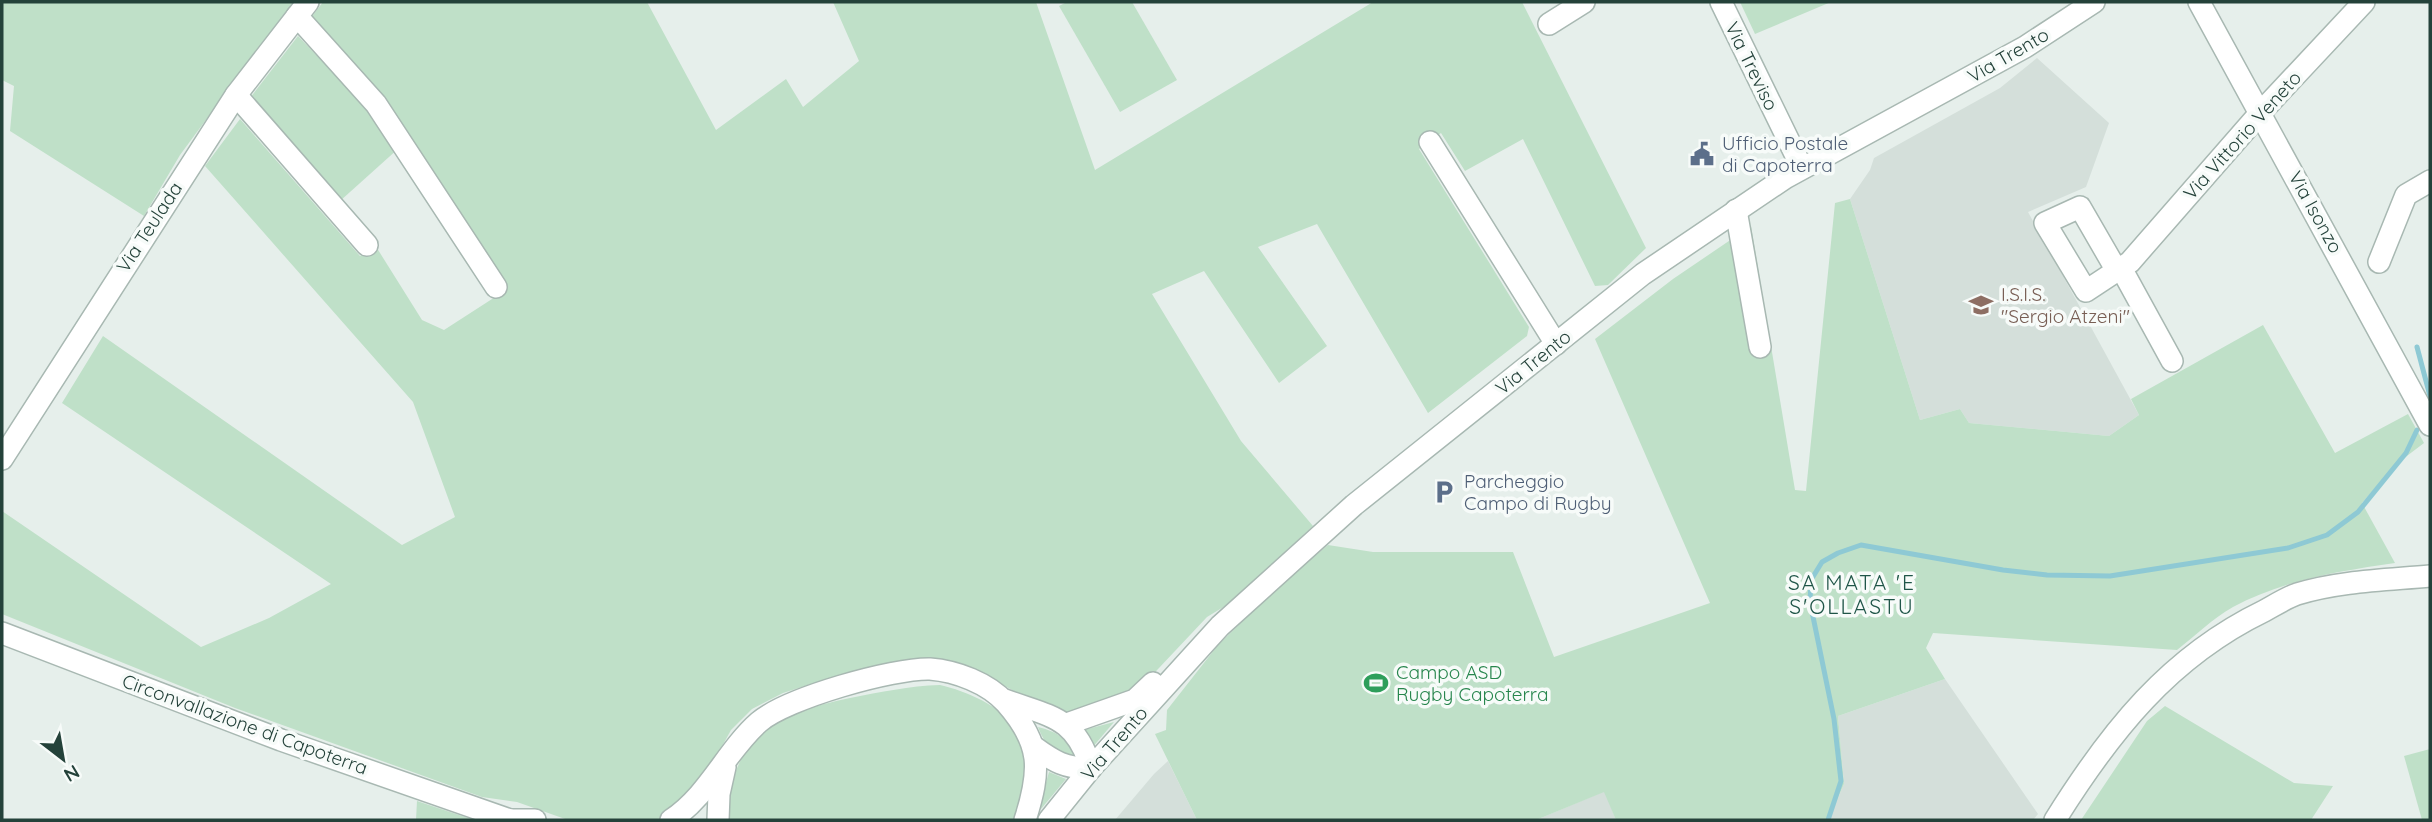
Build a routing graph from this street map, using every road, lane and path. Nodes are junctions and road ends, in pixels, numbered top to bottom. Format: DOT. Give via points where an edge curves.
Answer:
graph roads {
  1 [pos="1584,2"];
  2 [pos="1721,2"];
  3 [pos="2094,2"];
  4 [pos="2199,2"];
  5 [pos="2364,2"];
  6 [pos="302,9"];
  7 [pos="1549,24"];
  8 [pos="236,95"];
  9 [pos="2261,112"];
  10 [pos="1430,142"];
  11 [pos="1802,168"];
  12 [pos="2430,181"];
  13 [pos="1735,210"];
  14 [pos="367,245"];
  15 [pos="2379,262"];
  16 [pos="496,287"];
  17 [pos="1556,344"];
  18 [pos="1760,347"];
  19 [pos="2172,361"];
  20 [pos="2430,425"];
  21 [pos="2,459"];
  22 [pos="2430,576"];
  23 [pos="2,633"];
  24 [pos="1196,650"];
  25 [pos="1002,699"];
  26 [pos="1067,724"];
  27 [pos="1034,747"];
  28 [pos="727,761"];
  29 [pos="1091,768"];
  30 [pos="503,818"];
  31 [pos="536,820"];
  32 [pos="671,820"];
  33 [pos="718,820"];
  34 [pos="1025,820"];
  35 [pos="1049,820"];
  36 [pos="2055,820"];
  1 -- 7 [label="street"];
  2 -- 11 [label="street, Via Treviso"];
  3 -- 11 [label="street, Via Trento" via="2025,47"];
  4 -- 9 [label="street, Via Isonzo"];
  5 -- 9 [label="street, Via Vittorio Veneto"];
  6 -- 8 [label="street, Via Teulada"];
  6 -- 16 [label="street" via="376,104"];
  8 -- 14 [label="street"];
  8 -- 21 [label="street, Via Teulada"];
  9 -- 19 [label="street, Via Vittorio Veneto" via="2119,269"];
  9 -- 20 [label="street, Via Isonzo"];
  10 -- 17 [label="street"];
  11 -- 13 [label="street, Via Trento"];
  12 -- 15 [label="street" via="2406,195"];
  13 -- 17 [label="street, Via Trento" via="1643,274"];
  13 -- 18 [label="street"];
  17 -- 24 [label="street, Via Trento" via="1354,505"];
  22 -- 36 [label="street" via="2297,594 2235,625 2166,675 2108,743"];
  23 -- 30 [label="street, Circonvallazione di Capoterra" via="281,740"];
  24 -- 26 [label="street" via="1177,656 1135,699"];
  24 -- 29 [label="street, Via Trento"];
  25 -- 26 [label="street"];
  25 -- 27 [label="street" via="1021,721"];
  25 -- 28 [label="street" via="952,673 908,671 787,705 761,720"];
  26 -- 29 [label="street"];
  27 -- 29 [label="street" via="1054,762 1073,769"];
  27 -- 34 [label="street" via="1037,769"];
  28 -- 32 [label="street" via="699,796"];
  28 -- 33 [label="street"];
  29 -- 35 [label="street, Via Trento"];
  30 -- 31 [label="street, Circonvallazione di Capoterra"];
}
